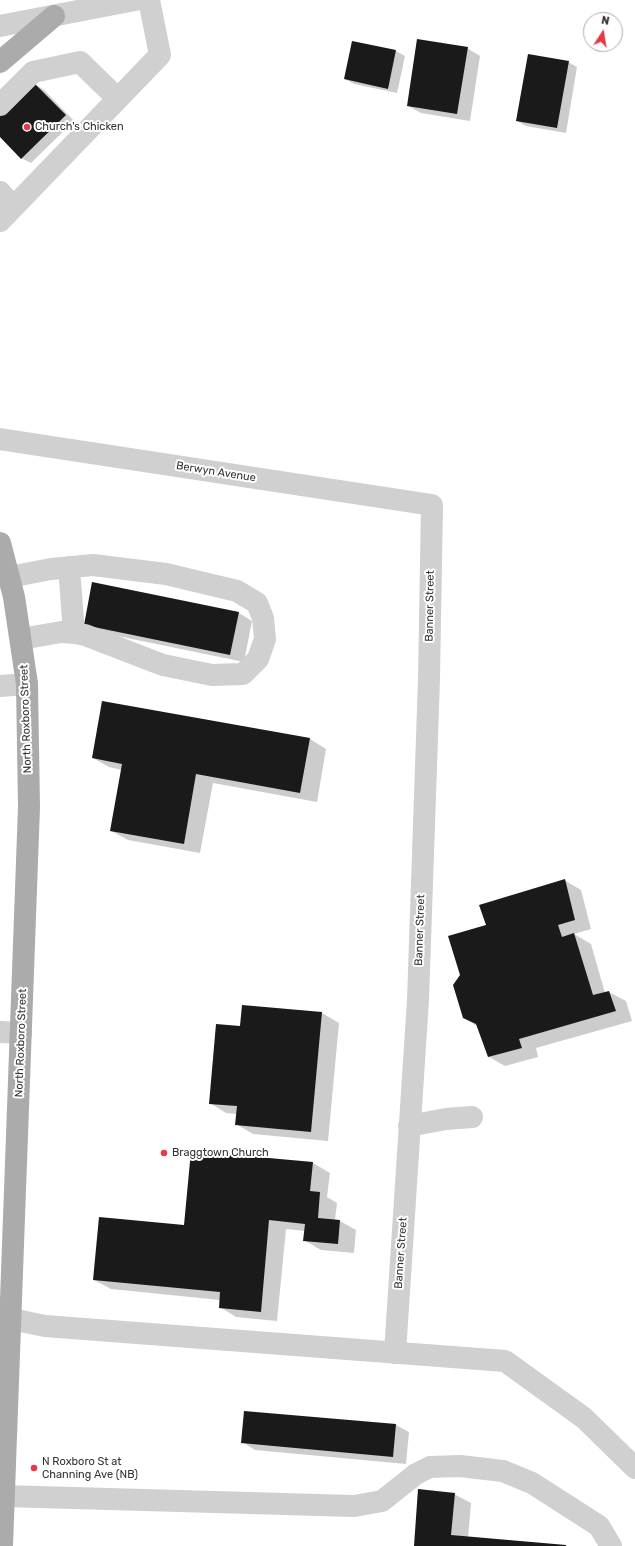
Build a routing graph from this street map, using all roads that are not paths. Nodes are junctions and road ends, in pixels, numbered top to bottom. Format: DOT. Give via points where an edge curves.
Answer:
graph roads {
  1 [pos="135,0"];
  2 [pos="149,0"];
  3 [pos="54,16"];
  4 [pos="0,26"];
  5 [pos="0,62"];
  6 [pos="118,98"];
  7 [pos="0,104"];
  8 [pos="4,207"];
  9 [pos="0,439"];
  10 [pos="432,505"];
  11 [pos="0,543"];
  12 [pos="69,567"];
  13 [pos="9,577"];
  14 [pos="74,633"];
  15 [pos="21,639"];
  16 [pos="27,684"];
  17 [pos="0,686"];
  18 [pos="11,1032"];
  19 [pos="472,1116"];
  20 [pos="410,1126"];
  21 [pos="11,1319"];
  22 [pos="395,1353"];
  23 [pos="4,1407"];
  24 [pos="635,1468"];
  25 [pos="4,1496"];
  26 [pos="1,1543"];
  27 [pos="611,1546"];
  1 -- 3 [label="street"];
  2 -- 6 [label="street" via="160,55"];
  3 -- 4 [label="street"];
  3 -- 5 [label="main road"];
  6 -- 7 [label="street" via="80,62 33,72"];
  6 -- 8 [label="street"];
  9 -- 10 [label="street, Berwyn Avenue"];
  10 -- 20 [label="street, Banner Street" via="429,695 418,1000"];
  11 -- 13 [label="main road, North Roxboro Street"];
  12 -- 13 [label="street"];
  12 -- 14 [label="street"];
  12 -- 14 [label="street" via="93,565 145,571 237,591 257,603 263,618 265,639 258,659 243,674 212,675 163,665"];
  13 -- 15 [label="main road, North Roxboro Street"];
  14 -- 15 [label="street" via="61,632"];
  15 -- 16 [label="main road, North Roxboro Street"];
  16 -- 17 [label="street"];
  16 -- 18 [label="main road, North Roxboro Street" via="30,807"];
  18 -- 21 [label="main road, North Roxboro Street"];
  19 -- 20 [label="street"];
  20 -- 22 [label="street, Banner Street"];
  21 -- 22 [label="street" via="45,1326"];
  21 -- 23 [label="main road, North Roxboro Street"];
  22 -- 24 [label="street" via="505,1361 584,1418"];
  23 -- 25 [label="main road, North Roxboro Street"];
  25 -- 26 [label="main road, North Roxboro Street"];
  25 -- 27 [label="street" via="354,1506 382,1501 416,1474 430,1467 460,1466 502,1471 532,1483 599,1526"];
}
